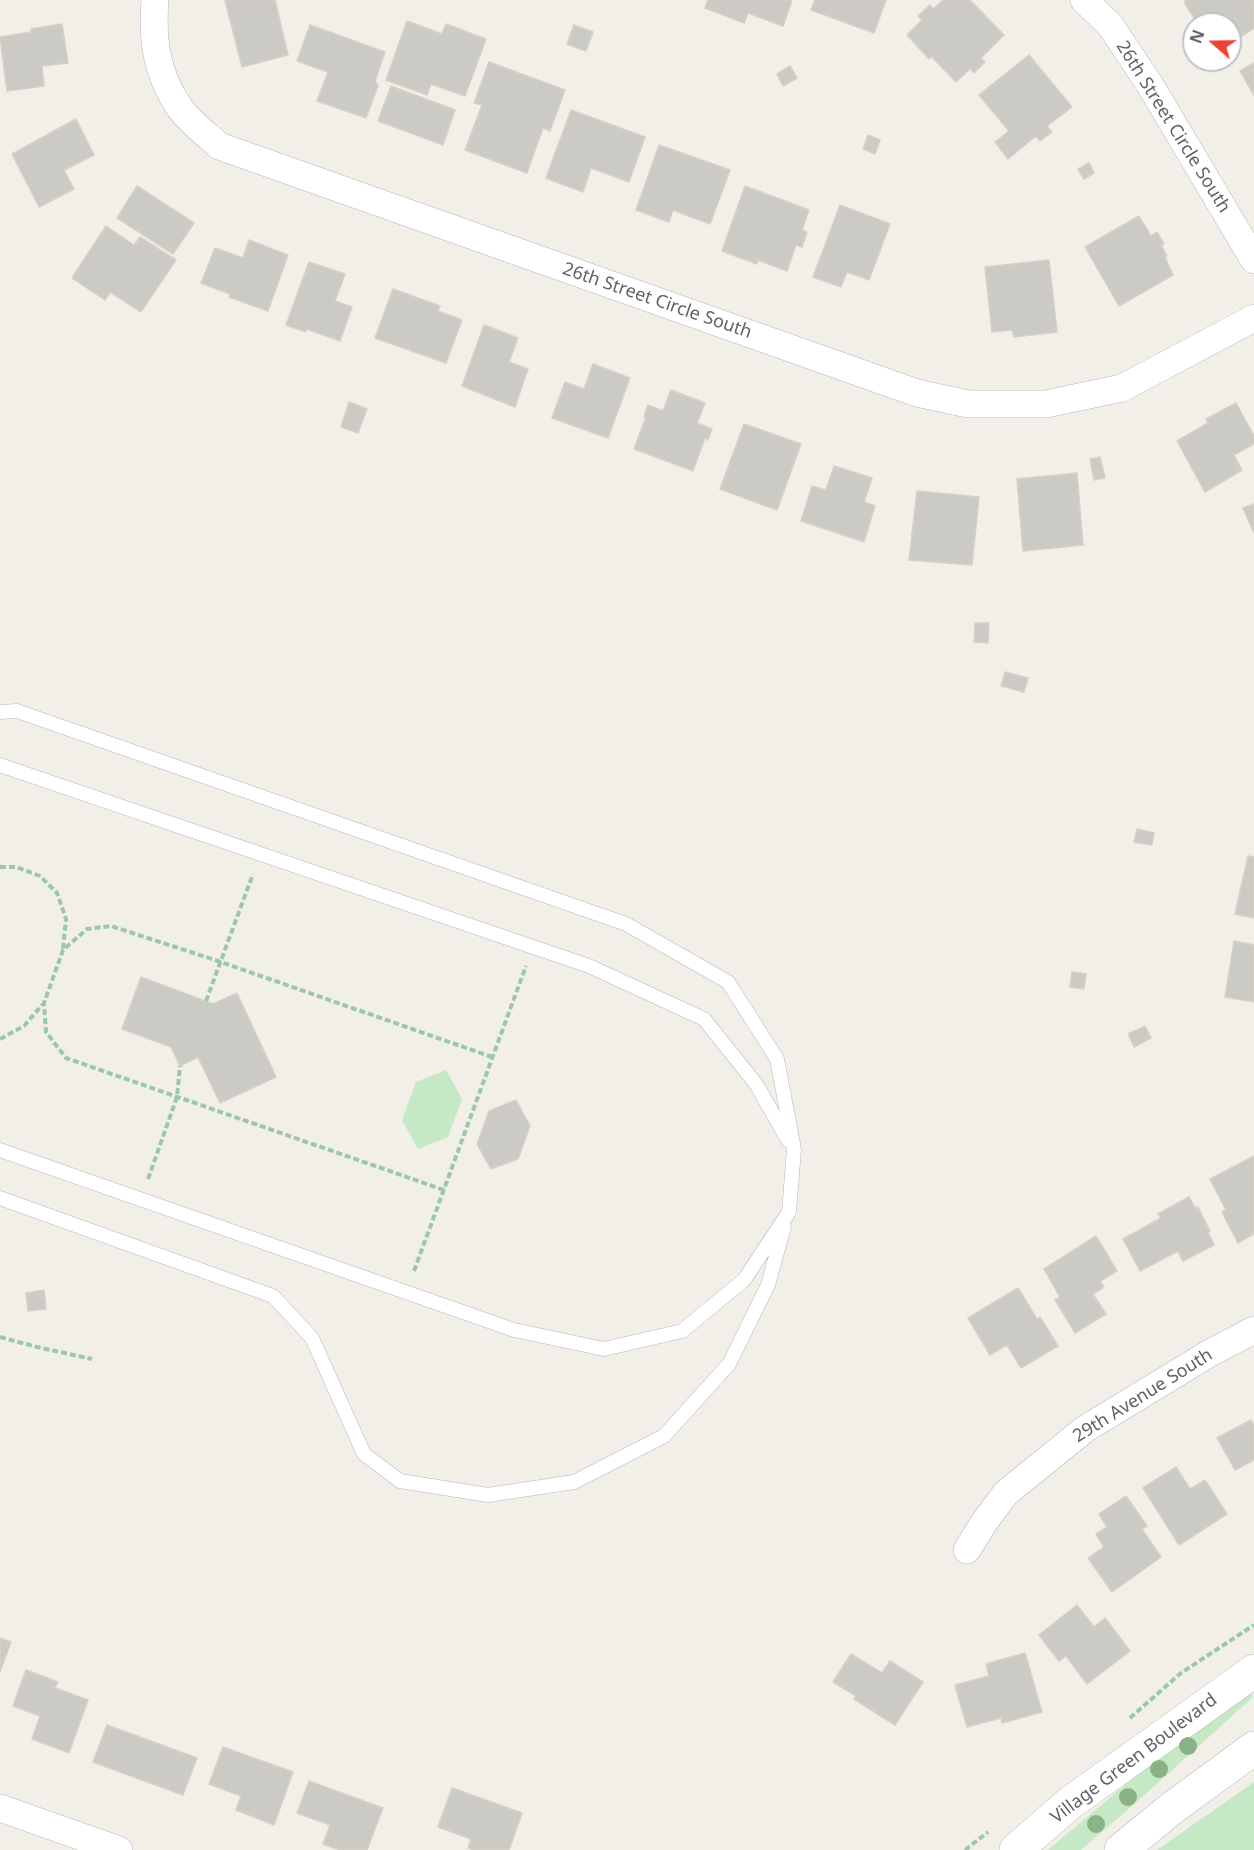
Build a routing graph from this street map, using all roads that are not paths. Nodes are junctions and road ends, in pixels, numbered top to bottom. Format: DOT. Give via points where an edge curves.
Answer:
graph roads {
  1 [pos="155,0"];
  2 [pos="1084,0"];
  3 [pos="1254,260"];
  4 [pos="1254,318"];
  5 [pos="0,712"];
  6 [pos="0,765"];
  7 [pos="794,1149"];
  8 [pos="0,1150"];
  9 [pos="0,1198"];
  10 [pos="789,1212"];
  11 [pos="1254,1330"];
  12 [pos="967,1550"];
  13 [pos="1254,1671"];
  14 [pos="1254,1748"];
  15 [pos="0,1808"];
  16 [pos="119,1850"];
  17 [pos="1016,1850"];
  18 [pos="1121,1850"];
  1 -- 4 [label="street, 26th Street Circle South" via="153,28 160,71 180,108 219,146 917,393 968,404 1046,404 1122,388"];
  2 -- 3 [label="street, 26th Street Circle South" via="1110,25 1150,85"];
  5 -- 7 [label="lane" via="17,711 626,924 728,982 777,1059"];
  6 -- 7 [label="lane" via="590,966 704,1020 756,1084"];
  7 -- 10 [label="lane"];
  8 -- 10 [label="lane" via="514,1330 604,1349 682,1331 744,1280"];
  9 -- 10 [label="lane" via="273,1296 312,1338 364,1454 400,1481 488,1495 574,1482 664,1436 729,1364 768,1285"];
  11 -- 12 [label="street, 29th Avenue South" via="1085,1429 1006,1493"];
  13 -- 17 [label="street, Village Green Boulevard" via="1070,1803"];
  14 -- 18 [label="street"];
  15 -- 16 [label="street"];
}
